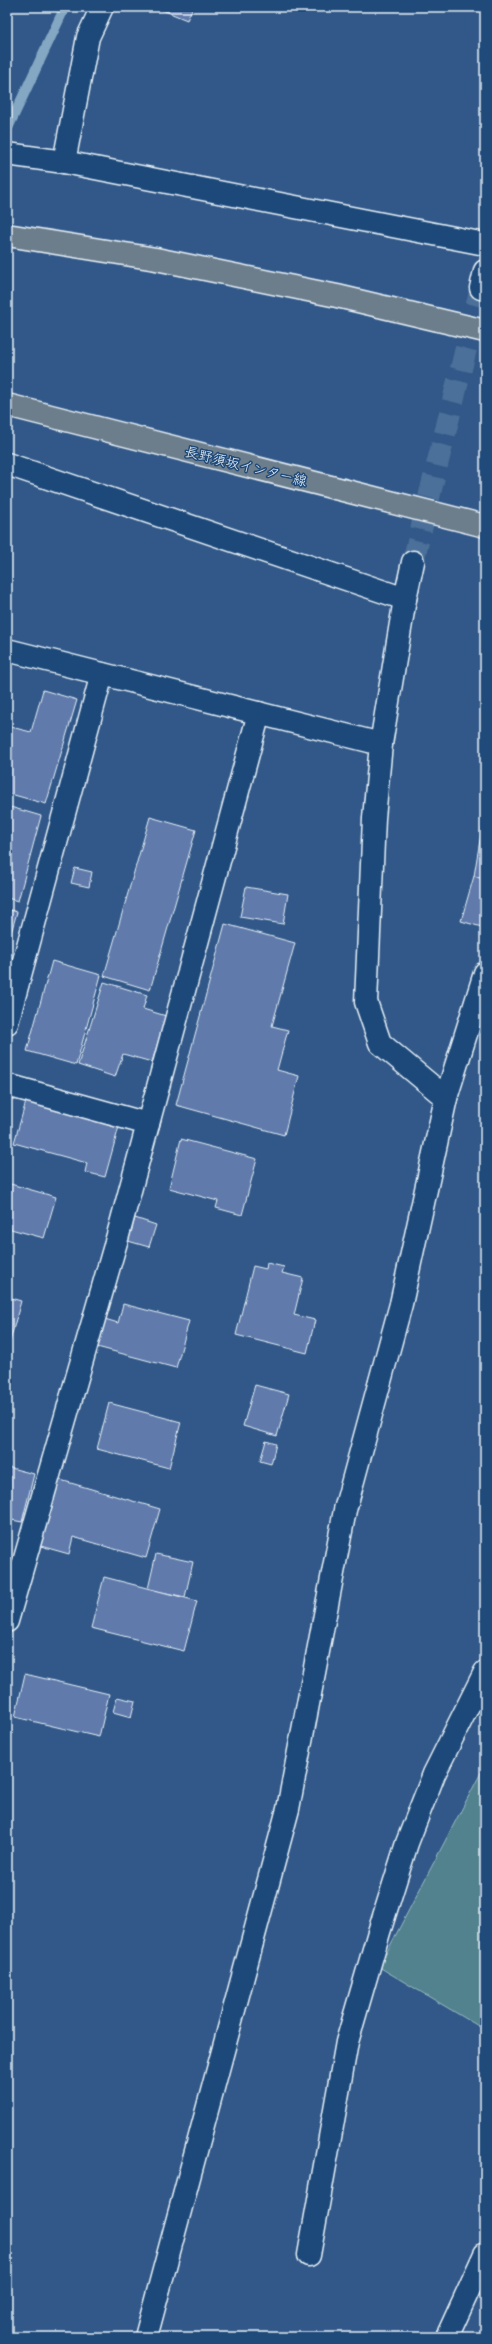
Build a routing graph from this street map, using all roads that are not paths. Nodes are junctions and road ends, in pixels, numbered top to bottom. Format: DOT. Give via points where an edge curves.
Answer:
graph roads {
  1 [pos="102,7"];
  2 [pos="7,154"];
  3 [pos="64,162"];
  4 [pos="7,235"];
  5 [pos="485,244"];
  6 [pos="485,331"];
  7 [pos="7,405"];
  8 [pos="7,464"];
  9 [pos="485,526"];
  10 [pos="413,562"];
  11 [pos="405,599"];
  12 [pos="7,650"];
  13 [pos="102,674"];
  14 [pos="259,713"];
  15 [pos="381,744"];
  16 [pos="485,974"];
  17 [pos="7,1023"];
  18 [pos="7,1085"];
  19 [pos="446,1098"];
  20 [pos="148,1124"];
  21 [pos="7,1621"];
  22 [pos="485,1672"];
  23 [pos="485,2254"];
  24 [pos="309,2255"];
  25 [pos="146,2337"];
  26 [pos="447,2337"];
  1 -- 3 [label="street" via="88,37"];
  2 -- 3 [label="street"];
  3 -- 5 [label="street"];
  4 -- 6 [label="main road" via="156,259 336,296"];
  7 -- 9 [label="main road, 長野須坂インター線"];
  8 -- 11 [label="street"];
  10 -- 11 [label="street"];
  11 -- 15 [label="street"];
  12 -- 13 [label="street"];
  13 -- 14 [label="street"];
  13 -- 17 [label="street"];
  14 -- 15 [label="street"];
  14 -- 20 [label="street"];
  15 -- 19 [label="street" via="374,818 366,1002 380,1043"];
  16 -- 19 [label="street"];
  18 -- 20 [label="street"];
  19 -- 25 [label="street" via="401,1304 345,1510 288,1809"];
  20 -- 21 [label="street"];
  22 -- 24 [label="street" via="434,1774 407,1843 378,1932 348,2042"];
  23 -- 26 [label="street"];
}
